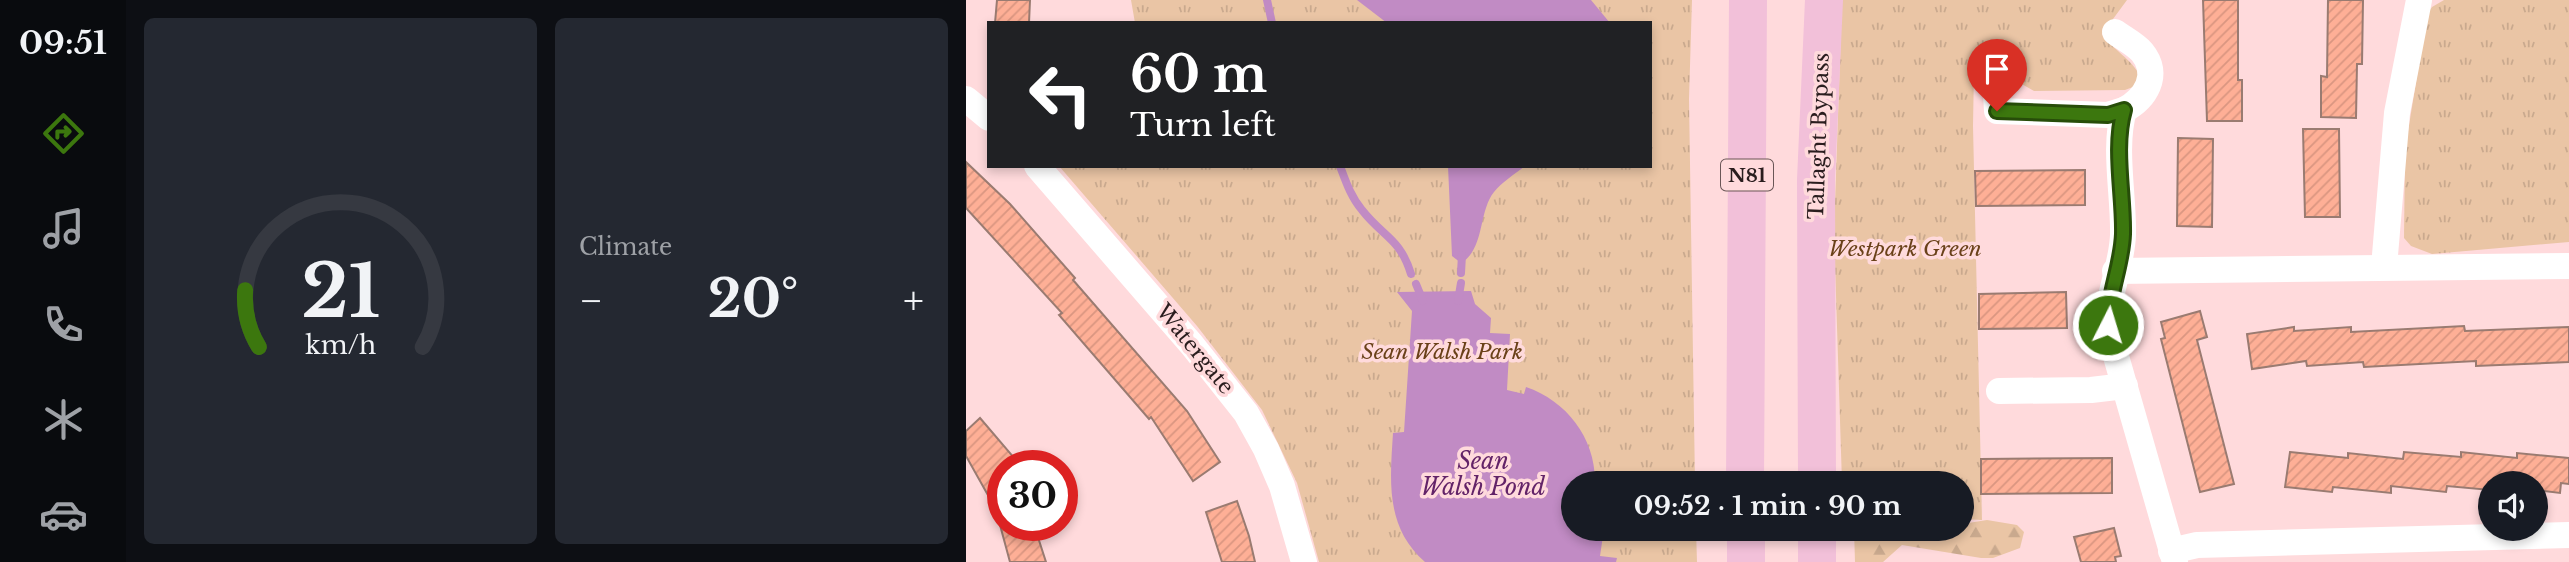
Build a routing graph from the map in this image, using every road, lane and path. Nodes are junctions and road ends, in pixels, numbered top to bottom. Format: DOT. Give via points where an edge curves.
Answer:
graph roads {
  1 [pos="1748,0"];
  2 [pos="1824,0"];
  3 [pos="2419,0"];
  4 [pos="2115,32"];
  5 [pos="1996,78"];
  6 [pos="966,99"];
  7 [pos="2124,110"];
  8 [pos="987,116"];
  9 [pos="1039,168"];
  10 [pos="2569,266"];
  11 [pos="2384,267"];
  12 [pos="2115,271"];
  13 [pos="2125,386"];
  14 [pos="1999,391"];
  15 [pos="1745,471"];
  16 [pos="1817,471"];
  17 [pos="2569,536"];
  18 [pos="1746,541"];
  19 [pos="1817,541"];
  20 [pos="2173,557"];
  21 [pos="1304,562"];
  22 [pos="1746,562"];
  23 [pos="1817,562"];
  1 -- 15 [label="main road, N81"];
  2 -- 16 [label="main road, Tallaght Bypass" via="1816,180"];
  3 -- 11 [label="street" via="2397,113"];
  4 -- 7 [label="street" via="2141,51 2150,78 2140,102"];
  5 -- 7 [label="street" via="1997,111 2108,115"];
  6 -- 8 [label="street"];
  7 -- 12 [label="street" via="2120,131 2123,236"];
  9 -- 21 [label="street, Watergate" via="1209,364 1246,414 1282,486"];
  10 -- 11 [label="street"];
  11 -- 12 [label="street"];
  12 -- 13 [label="street" via="2108,325"];
  13 -- 14 [label="street"];
  13 -- 20 [label="street"];
  17 -- 20 [label="street" via="2197,545"];
  18 -- 22 [label="main road"];
  19 -- 23 [label="main road"];
}
